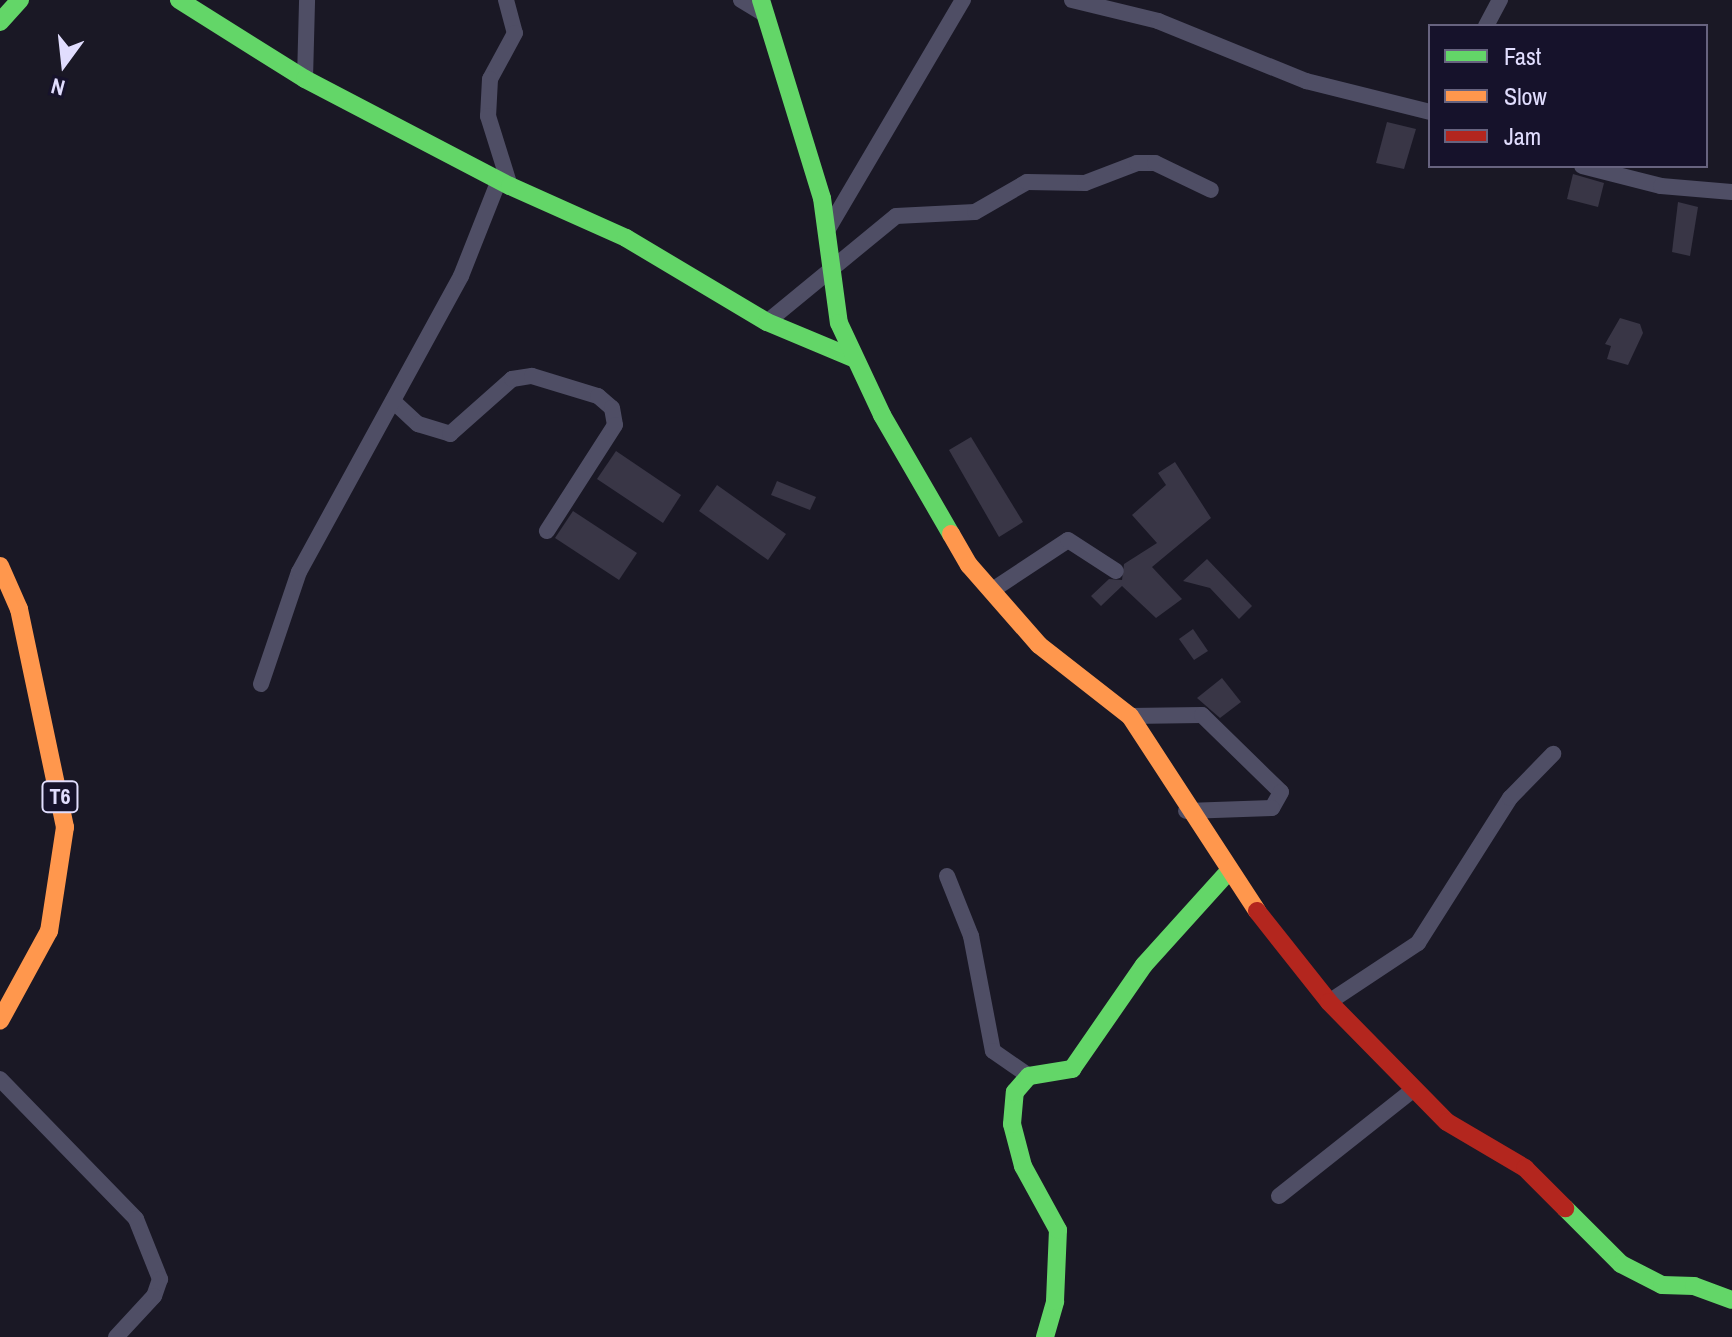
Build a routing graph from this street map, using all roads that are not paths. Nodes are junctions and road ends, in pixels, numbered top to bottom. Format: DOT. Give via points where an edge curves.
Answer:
graph roads {
  1 [pos="20,0"];
  2 [pos="179,0"];
  3 [pos="307,0"];
  4 [pos="506,0"];
  5 [pos="741,0"];
  6 [pos="963,0"];
  7 [pos="1072,0"];
  8 [pos="1500,0"];
  9 [pos="762,6"];
  10 [pos="0,22"];
  11 [pos="1487,24"];
  12 [pos="305,79"];
  13 [pos="1428,112"];
  14 [pos="1590,168"];
  15 [pos="504,183"];
  16 [pos="1211,190"];
  17 [pos="1732,192"];
  18 [pos="828,229"];
  19 [pos="830,269"];
  20 [pos="767,322"];
  21 [pos="853,358"];
  22 [pos="393,401"];
  23 [pos="547,531"];
  24 [pos="0,566"];
  25 [pos="1116,571"];
  26 [pos="991,591"];
  27 [pos="261,684"];
  28 [pos="1130,716"];
  29 [pos="1553,754"];
  30 [pos="1186,811"];
  31 [pos="1227,873"];
  32 [pos="947,876"];
  33 [pos="1329,1002"];
  34 [pos="0,1021"];
  35 [pos="1029,1076"];
  36 [pos="0,1079"];
  37 [pos="1414,1089"];
  38 [pos="1279,1196"];
  39 [pos="1732,1300"];
  40 [pos="116,1337"];
  41 [pos="1045,1337"];
  1 -- 10 [label="main road"];
  2 -- 12 [label="main road"];
  3 -- 12 [label="street"];
  4 -- 15 [label="street" via="515,33 490,79 488,116"];
  5 -- 9 [label="street"];
  6 -- 18 [label="street"];
  7 -- 13 [label="street" via="1158,21 1306,81"];
  8 -- 11 [label="street"];
  9 -- 18 [label="main road"];
  12 -- 15 [label="main road"];
  14 -- 17 [label="street" via="1661,186"];
  15 -- 20 [label="main road" via="626,238"];
  15 -- 22 [label="street"];
  16 -- 19 [label="street" via="1155,163 1137,163 1071,185 1027,182 975,212 896,216"];
  18 -- 19 [label="main road"];
  19 -- 20 [label="street"];
  19 -- 21 [label="main road"];
  20 -- 21 [label="main road"];
  21 -- 26 [label="main road" via="949,534"];
  22 -- 23 [label="street" via="418,424 450,434 512,379 532,376 598,396 612,408 615,425"];
  22 -- 27 [label="street" via="299,572"];
  24 -- 34 [label="main road, T6" via="19,609 65,827 49,931 29,979"];
  25 -- 26 [label="street" via="1068,540"];
  26 -- 28 [label="main road" via="1039,645"];
  28 -- 30 [label="main road"];
  28 -- 30 [label="street" via="1202,715 1281,792 1272,808"];
  29 -- 33 [label="street" via="1510,798 1418,943"];
  30 -- 31 [label="main road"];
  31 -- 33 [label="main road"];
  31 -- 35 [label="main road" via="1144,965 1072,1069"];
  32 -- 35 [label="street" via="971,936 993,1051"];
  33 -- 37 [label="main road"];
  35 -- 41 [label="main road" via="1015,1092 1012,1124 1026,1178 1053,1216 1059,1245"];
  36 -- 40 [label="street" via="136,1219 160,1279 154,1296"];
  37 -- 38 [label="street"];
  37 -- 39 [label="main road" via="1466,1138 1525,1168 1621,1264 1662,1285 1694,1286"];
}
